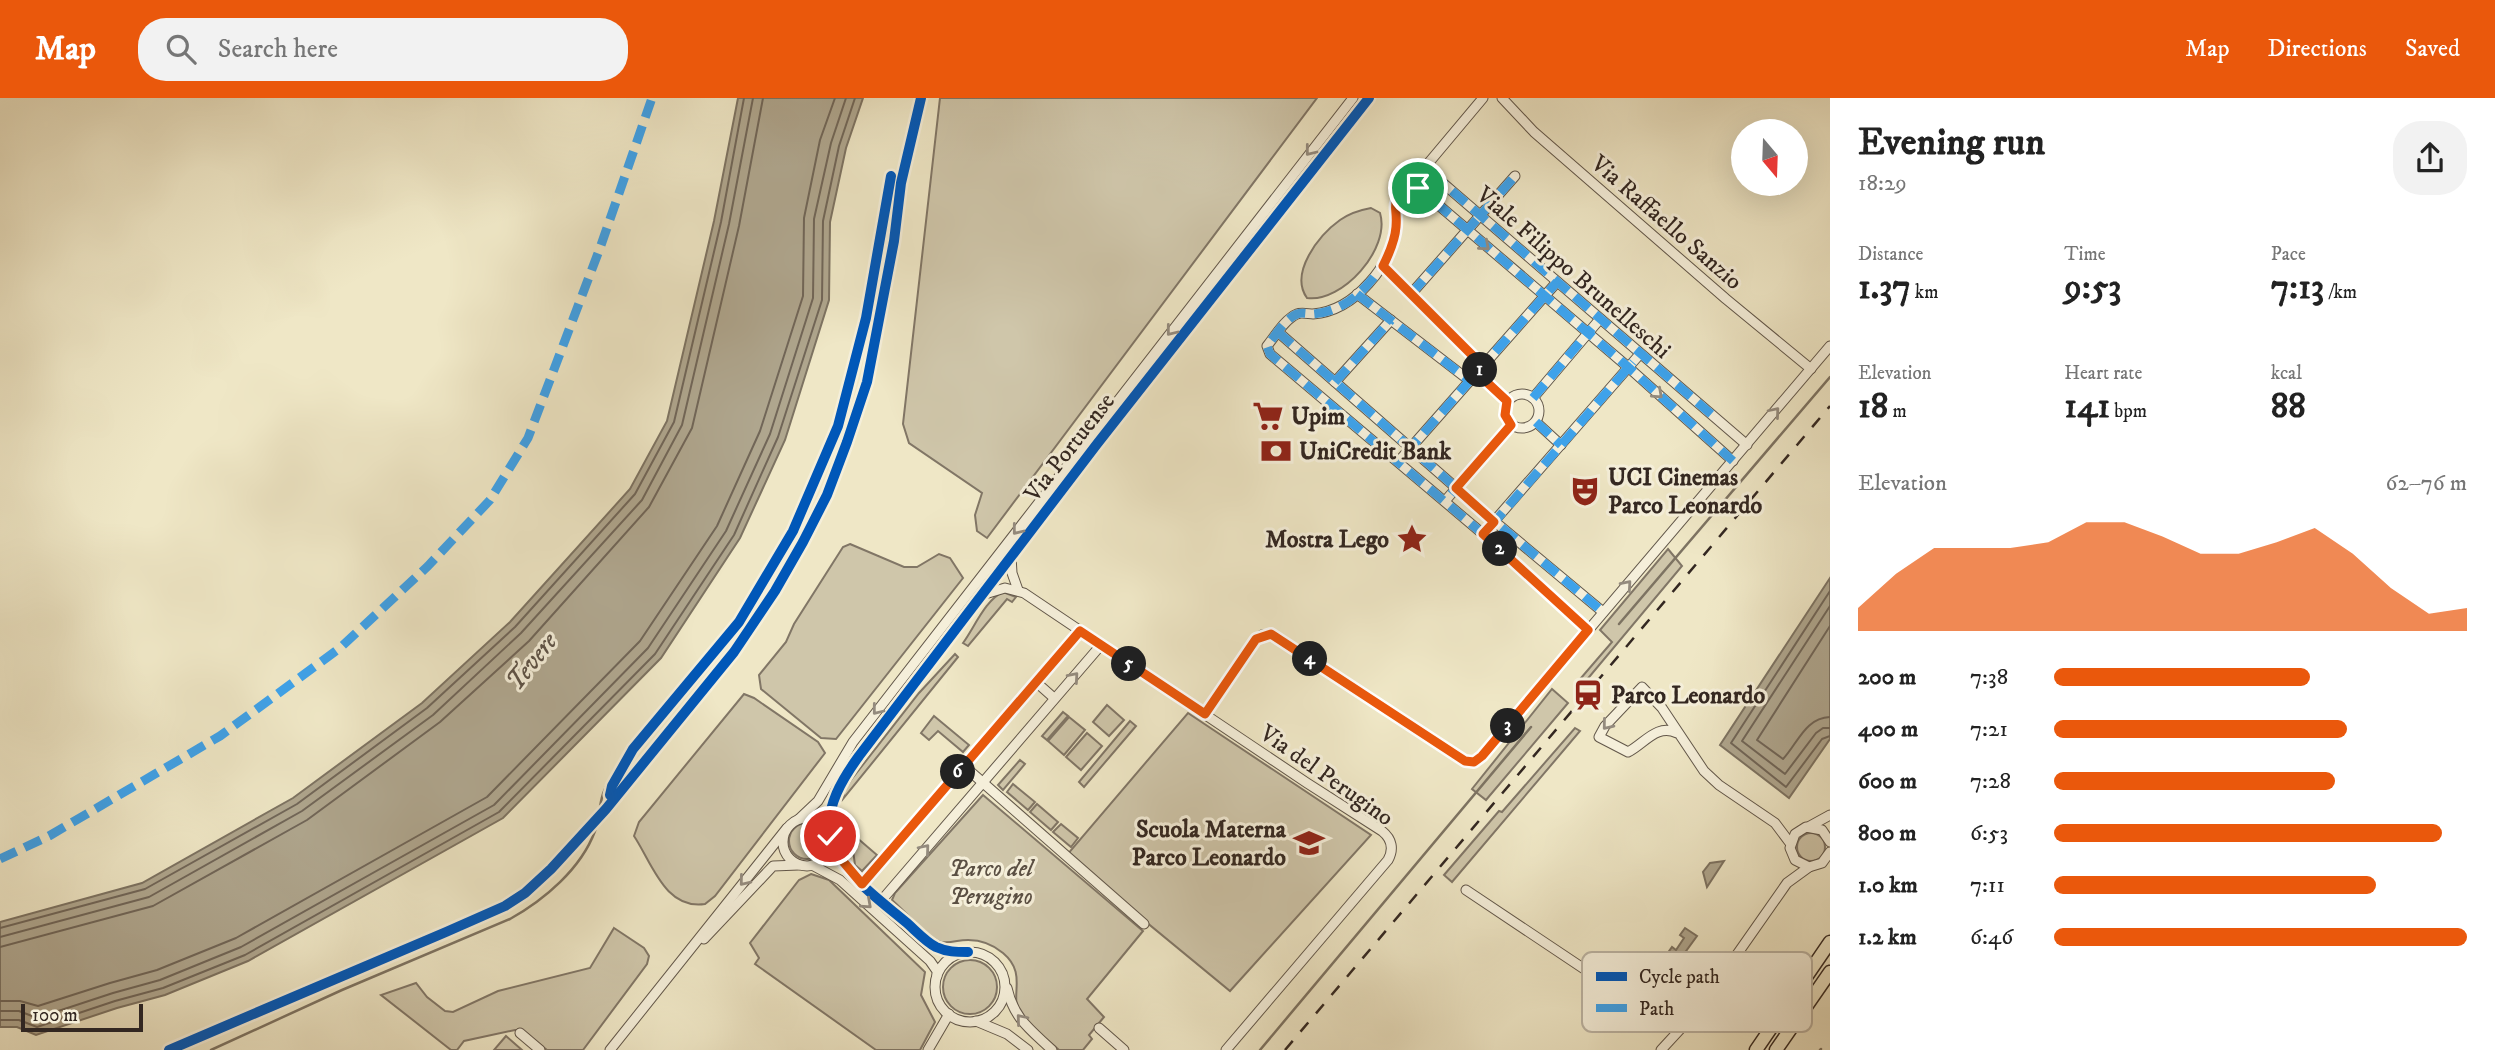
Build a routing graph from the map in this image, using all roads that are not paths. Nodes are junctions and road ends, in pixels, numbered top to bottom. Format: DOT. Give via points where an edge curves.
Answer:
graph roads {
  1 [pos="1353,98"];
  2 [pos="1369,98"];
  3 [pos="1483,98"];
  4 [pos="1502,98"];
  5 [pos="1413,170"];
  6 [pos="1515,176"];
  7 [pos="1415,185"];
  8 [pos="1479,215"];
  9 [pos="1466,230"];
  10 [pos="1383,266"];
  11 [pos="1557,282"];
  12 [pos="1357,294"];
  13 [pos="1411,294"];
  14 [pos="1544,297"];
  15 [pos="1600,319"];
  16 [pos="1391,320"];
  17 [pos="1278,332"];
  18 [pos="1588,333"];
  19 [pos="1830,346"];
  20 [pos="1640,354"];
  21 [pos="1628,368"];
  22 [pos="1811,369"];
  23 [pos="1480,370"];
  24 [pos="1335,382"];
  25 [pos="1469,382"];
  26 [pos="1533,398"];
  27 [pos="1507,401"];
  28 [pos="1536,422"];
  29 [pos="1511,425"];
  30 [pos="1561,445"];
  31 [pos="1747,445"];
  32 [pos="1410,448"];
  33 [pos="1399,461"];
  34 [pos="1732,461"];
  35 [pos="1456,488"];
  36 [pos="1445,501"];
  37 [pos="1494,522"];
  38 [pos="1483,534"];
  39 [pos="1011,556"];
  40 [pos="1018,590"];
  41 [pos="981,596"];
  42 [pos="1604,612"];
  43 [pos="1588,630"];
  44 [pos="1080,631"];
  45 [pos="1101,645"];
  46 [pos="1036,682"];
  47 [pos="1054,698"];
  48 [pos="1662,708"];
  49 [pos="1205,714"];
  50 [pos="1677,733"];
  51 [pos="1652,734"];
  52 [pos="964,766"];
  53 [pos="981,782"];
  54 [pos="1830,815"];
  55 [pos="799,818"];
  56 [pos="1776,823"];
  57 [pos="787,828"];
  58 [pos="1806,828"];
  59 [pos="830,836"];
  60 [pos="1830,842"];
  61 [pos="1790,843"];
  62 [pos="1830,852"];
  63 [pos="1792,857"];
  64 [pos="799,865"];
  65 [pos="812,865"];
  66 [pos="1809,867"];
  67 [pos="1787,883"];
  68 [pos="862,884"];
  69 [pos="1466,890"];
  70 [pos="881,901"];
  71 [pos="1144,924"];
  72 [pos="1830,942"];
  73 [pos="968,952"];
  74 [pos="1739,952"];
  75 [pos="682,959"];
  76 [pos="1582,968"];
  77 [pos="1812,968"];
  78 [pos="1830,972"];
  79 [pos="937,976"];
  80 [pos="1004,980"];
  81 [pos="1812,998"];
  82 [pos="949,1014"];
  83 [pos="976,1021"];
  84 [pos="1098,1028"];
  85 [pos="1676,1032"];
  86 [pos="1768,1032"];
  87 [pos="1788,1032"];
  88 [pos="520,1034"];
  89 [pos="540,1050"];
  90 [pos="610,1050"];
  91 [pos="928,1050"];
  92 [pos="1028,1050"];
  93 [pos="1052,1050"];
  94 [pos="1124,1050"];
  95 [pos="1226,1050"];
  96 [pos="1661,1050"];
  97 [pos="1756,1050"];
  98 [pos="1776,1050"];
  1 -- 55 [label="street, Via Portuense, one-way" via="853,742 816,805"];
  2 -- 39 [label="street, Via Portuense"];
  3 -- 5 [label="street" via="1426,166"];
  4 -- 22 [label="street, Via Raffaello Sanzio" via="1565,158"];
  6 -- 8 [label="street"];
  7 -- 8 [label="street, Viale Filippo Brunelleschi" via="1417,174 1430,172"];
  7 -- 9 [label="street, Viale Filippo Brunelleschi"];
  7 -- 10 [label="street" via="1407,186 1394,205 1396,226"];
  8 -- 9 [label="street"];
  8 -- 11 [label="street, Viale Filippo Brunelleschi"];
  9 -- 13 [label="street"];
  9 -- 14 [label="street, Viale Filippo Brunelleschi, one-way"];
  10 -- 12 [label="street"];
  10 -- 13 [label="street"];
  11 -- 14 [label="street"];
  11 -- 15 [label="street, Viale Filippo Brunelleschi"];
  12 -- 16 [label="street"];
  12 -- 17 [label="street" via="1331,312 1298,313"];
  13 -- 23 [label="street"];
  14 -- 18 [label="street, Viale Filippo Brunelleschi"];
  14 -- 23 [label="street"];
  15 -- 18 [label="street"];
  15 -- 20 [label="street, Viale Filippo Brunelleschi"];
  16 -- 24 [label="street"];
  16 -- 25 [label="street"];
  17 -- 24 [label="street"];
  17 -- 33 [label="street" via="1268,346 1270,354"];
  18 -- 21 [label="street, Viale Filippo Brunelleschi"];
  18 -- 26 [label="street"];
  19 -- 22 [label="street"];
  20 -- 21 [label="street"];
  20 -- 31 [label="street, Viale Filippo Brunelleschi"];
  21 -- 30 [label="street"];
  21 -- 34 [label="street, Viale Filippo Brunelleschi, one-way"];
  31 -- 22 [label="street, one-way"];
  23 -- 25 [label="street"];
  23 -- 27 [label="street"];
  24 -- 32 [label="street"];
  25 -- 32 [label="street"];
  26 -- 27 [label="street" via="1522,394"];
  26 -- 28 [label="street" via="1539,407"];
  27 -- 29 [label="street" via="1505,415"];
  28 -- 29 [label="street" via="1522,429"];
  28 -- 30 [label="street"];
  29 -- 35 [label="street"];
  30 -- 37 [label="street"];
  31 -- 34 [label="street"];
  32 -- 33 [label="street"];
  32 -- 35 [label="street"];
  33 -- 36 [label="street"];
  42 -- 34 [label="street, one-way"];
  35 -- 36 [label="street"];
  35 -- 37 [label="street"];
  36 -- 38 [label="street"];
  37 -- 38 [label="street"];
  37 -- 42 [label="street"];
  38 -- 43 [label="street"];
  39 -- 40 [label="street"];
  39 -- 41 [label="street, Via Portuense"];
  40 -- 41 [label="street" via="1001,588"];
  40 -- 44 [label="street, Via del Perugino"];
  41 -- 59 [label="street, Via Portuense" via="855,762 833,802"];
  42 -- 43 [label="street"];
  43 -- 49 [label="street" via="1485,753 1472,762 1463,761 1271,634 1256,639"];
  44 -- 45 [label="street, Via del Perugino"];
  44 -- 46 [label="street"];
  47 -- 45 [label="street, one-way"];
  45 -- 49 [label="street, Via del Perugino"];
  46 -- 47 [label="street"];
  46 -- 52 [label="street"];
  47 -- 53 [label="street"];
  48 -- 50 [label="street"];
  48 -- 51 [label="street" via="1662,724"];
  48 -- 51 [label="street, one-way" via="1642,687 1599,737 1628,752"];
  49 -- 95 [label="street, Via del Perugino" via="1384,832 1391,848 1388,860"];
  50 -- 51 [label="street"];
  50 -- 56 [label="street" via="1704,771"];
  52 -- 53 [label="street"];
  52 -- 68 [label="street"];
  70 -- 53 [label="street, one-way"];
  53 -- 71 [label="street"];
  54 -- 58 [label="street"];
  55 -- 57 [label="street"];
  55 -- 59 [label="street" via="822,822"];
  56 -- 58 [label="street"];
  56 -- 61 [label="street"];
  57 -- 64 [label="street" via="784,849"];
  57 -- 75 [label="street, one-way"];
  58 -- 60 [label="street" via="1822,830"];
  58 -- 61 [label="street"];
  59 -- 65 [label="street" via="829,851"];
  59 -- 68 [label="street" via="841,859"];
  61 -- 63 [label="street"];
  62 -- 66 [label="street" via="1822,863"];
  63 -- 66 [label="street"];
  63 -- 67 [label="street"];
  64 -- 65 [label="street"];
  64 -- 75 [label="street" via="773,866"];
  65 -- 79 [label="street, one-way" via="848,887 930,961"];
  66 -- 67 [label="street"];
  67 -- 74 [label="street"];
  68 -- 70 [label="street"];
  69 -- 76 [label="street"];
  70 -- 73 [label="street" via="934,946"];
  72 -- 77 [label="highway"];
  73 -- 79 [label="street" via="948,959"];
  73 -- 80 [label="street" via="995,962"];
  75 -- 90 [label="street"];
  78 -- 81 [label="highway"];
  79 -- 82 [label="street" via="937,998"];
  80 -- 83 [label="street" via="1005,991 996,1011"];
  93 -- 80 [label="street, one-way" via="1018,1018"];
  82 -- 83 [label="street"];
  82 -- 91 [label="street"];
  83 -- 92 [label="street" via="1007,1034"];
  84 -- 94 [label="street"];
  85 -- 96 [label="street"];
  86 -- 97 [label="highway"];
  87 -- 98 [label="highway"];
  88 -- 89 [label="street"];
}
